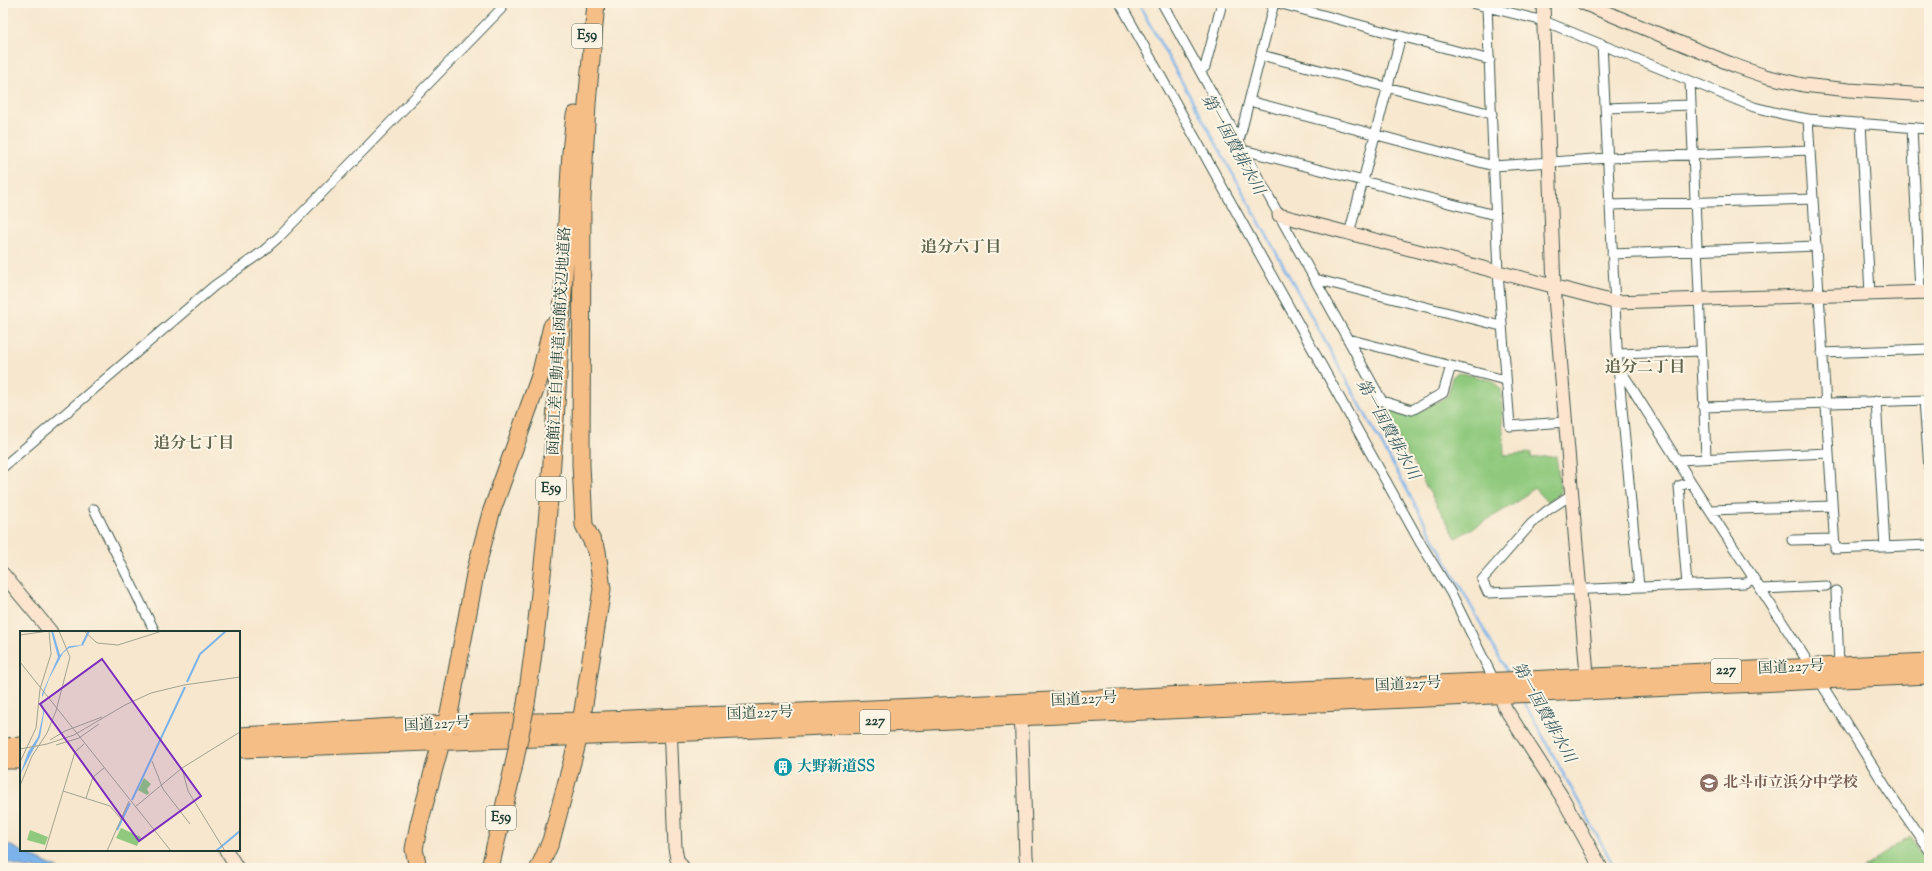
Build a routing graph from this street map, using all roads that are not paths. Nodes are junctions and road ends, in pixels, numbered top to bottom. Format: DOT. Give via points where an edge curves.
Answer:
graph roads {
  1 [pos="593,3"];
  2 [pos="596,3"];
  3 [pos="1120,3"];
  4 [pos="1163,3"];
  5 [pos="1222,3"];
  6 [pos="1274,3"];
  7 [pos="1278,3"];
  8 [pos="1471,3"];
  9 [pos="1543,3"];
  10 [pos="1583,3"];
  11 [pos="1487,7"];
  12 [pos="501,9"];
  13 [pos="1544,22"];
  14 [pos="1401,36"];
  15 [pos="1602,44"];
  16 [pos="1261,55"];
  17 [pos="1490,60"];
  18 [pos="586,70"];
  19 [pos="1200,71"];
  20 [pos="1690,81"];
  21 [pos="1387,87"];
  22 [pos="1929,95"];
  23 [pos="582,98"];
  24 [pos="1249,101"];
  25 [pos="1691,105"];
  26 [pos="1605,108"];
  27 [pos="1492,114"];
  28 [pos="1808,119"];
  29 [pos="1861,123"];
  30 [pos="1912,128"];
  31 [pos="1929,129"];
  32 [pos="1376,134"];
  33 [pos="1241,146"];
  34 [pos="1810,150"];
  35 [pos="1694,155"];
  36 [pos="1608,158"];
  37 [pos="1550,163"];
  38 [pos="1494,166"];
  39 [pos="1364,181"];
  40 [pos="1813,199"];
  41 [pos="1695,203"];
  42 [pos="1610,205"];
  43 [pos="1279,215"];
  44 [pos="1495,215"];
  45 [pos="1349,234"];
  46 [pos="1816,246"];
  47 [pos="1697,250"];
  48 [pos="1612,254"];
  49 [pos="1498,273"];
  50 [pos="564,274"];
  51 [pos="1315,279"];
  52 [pos="1554,286"];
  53 [pos="1924,292"];
  54 [pos="1870,294"];
  55 [pos="1818,296"];
  56 [pos="1700,300"];
  57 [pos="1614,302"];
  58 [pos="1501,326"];
  59 [pos="1348,339"];
  60 [pos="1929,349"];
  61 [pos="1700,352"];
  62 [pos="1822,353"];
  63 [pos="1617,354"];
  64 [pos="1451,366"];
  65 [pos="1618,366"];
  66 [pos="1506,380"];
  67 [pos="1927,400"];
  68 [pos="1876,401"];
  69 [pos="1826,403"];
  70 [pos="1703,407"];
  71 [pos="1566,422"];
  72 [pos="1829,453"];
  73 [pos="1706,457"];
  74 [pos="1677,460"];
  75 [pos="3,467"];
  76 [pos="1929,468"];
  77 [pos="1690,482"];
  78 [pos="1571,495"];
  79 [pos="1832,506"];
  80 [pos="94,509"];
  81 [pos="1710,510"];
  82 [pos="1792,540"];
  83 [pos="1834,540"];
  84 [pos="1929,545"];
  85 [pos="1885,547"];
  86 [pos="3,574"];
  87 [pos="1754,579"];
  88 [pos="1687,585"];
  89 [pos="1826,586"];
  90 [pos="1638,587"];
  91 [pos="1761,589"];
  92 [pos="1580,590"];
  93 [pos="1836,591"];
  94 [pos="50,631"];
  95 [pos="155,631"];
  96 [pos="1929,662"];
  97 [pos="1839,666"];
  98 [pos="1814,674"];
  99 [pos="1929,675"];
  100 [pos="1588,684"];
  101 [pos="1502,688"];
  102 [pos="1021,709"];
  103 [pos="447,724"];
  104 [pos="670,725"];
  105 [pos="580,728"];
  106 [pos="240,736"];
  107 [pos="443,740"];
  108 [pos="20,746"];
  109 [pos="3,747"];
  110 [pos="240,749"];
  111 [pos="3,760"];
  112 [pos="20,760"];
  113 [pos="1929,850"];
  114 [pos="227,851"];
  115 [pos="237,868"];
  116 [pos="418,868"];
  117 [pos="490,868"];
  118 [pos="540,868"];
  119 [pos="683,868"];
  120 [pos="1028,868"];
  121 [pos="1601,868"];
  1 -- 18 [label="highway, 函館江差自動車道;函館茂辺地道路 / E59"];
  2 -- 18 [label="highway"];
  3 -- 101 [label="street"];
  4 -- 19 [label="street"];
  5 -- 19 [label="street" via="1205,67"];
  6 -- 16 [label="street"];
  7 -- 14 [label="street"];
  8 -- 11 [label="street"];
  9 -- 13 [label="street"];
  10 -- 22 [label="street" via="1765,76 1802,85"];
  11 -- 13 [label="street"];
  11 -- 17 [label="street"];
  12 -- 75 [label="street" via="280,236 214,286"];
  13 -- 15 [label="street"];
  13 -- 37 [label="street"];
  14 -- 17 [label="street"];
  14 -- 21 [label="street"];
  15 -- 20 [label="street"];
  15 -- 26 [label="street"];
  16 -- 21 [label="street"];
  16 -- 24 [label="street"];
  17 -- 27 [label="street"];
  18 -- 23 [label="highway, 函館江差自動車道;函館茂辺地道路 / E59"];
  19 -- 33 [label="street"];
  20 -- 25 [label="street"];
  20 -- 28 [label="street" via="1754,107"];
  21 -- 27 [label="street"];
  21 -- 32 [label="street"];
  23 -- 50 [label="highway, 函館江差自動車道;函館茂辺地道路 / E59" via="571,152"];
  23 -- 105 [label="highway" via="582,510 584,525 597,551 602,589"];
  24 -- 32 [label="street"];
  24 -- 33 [label="street"];
  25 -- 26 [label="street"];
  25 -- 35 [label="street"];
  26 -- 36 [label="street"];
  27 -- 38 [label="street"];
  28 -- 29 [label="street"];
  28 -- 34 [label="street"];
  29 -- 30 [label="street"];
  29 -- 54 [label="street"];
  30 -- 31 [label="street"];
  30 -- 53 [label="street"];
  32 -- 38 [label="street"];
  32 -- 39 [label="street"];
  33 -- 39 [label="street"];
  33 -- 43 [label="street"];
  34 -- 35 [label="street"];
  34 -- 40 [label="street"];
  35 -- 36 [label="street"];
  35 -- 41 [label="street"];
  36 -- 37 [label="street"];
  36 -- 42 [label="street"];
  37 -- 38 [label="street"];
  37 -- 52 [label="street"];
  38 -- 44 [label="street"];
  39 -- 44 [label="street"];
  39 -- 45 [label="street"];
  40 -- 41 [label="street"];
  40 -- 46 [label="street"];
  41 -- 42 [label="street"];
  41 -- 47 [label="street"];
  42 -- 48 [label="street"];
  43 -- 45 [label="street"];
  43 -- 51 [label="street"];
  44 -- 49 [label="street"];
  45 -- 49 [label="street"];
  46 -- 47 [label="street"];
  46 -- 55 [label="street"];
  47 -- 48 [label="street"];
  47 -- 56 [label="street"];
  48 -- 57 [label="street"];
  49 -- 52 [label="street"];
  49 -- 58 [label="street"];
  50 -- 103 [label="highway" via="540,376 491,513 476,569"];
  50 -- 117 [label="highway, 函館江差自動車道;函館茂辺地道路 / E59, bridge" via="551,495 534,646 526,704"];
  51 -- 58 [label="street"];
  51 -- 59 [label="street"];
  52 -- 57 [label="street"];
  52 -- 71 [label="street"];
  53 -- 54 [label="street"];
  54 -- 55 [label="street"];
  55 -- 56 [label="street"];
  55 -- 62 [label="street"];
  56 -- 57 [label="street"];
  56 -- 61 [label="street"];
  57 -- 63 [label="street"];
  58 -- 66 [label="street"];
  59 -- 64 [label="street"];
  59 -- 64 [label="street" via="1382,401 1389,404 1412,410 1443,393"];
  60 -- 62 [label="street"];
  61 -- 63 [label="street"];
  61 -- 70 [label="street"];
  62 -- 69 [label="street"];
  63 -- 65 [label="street"];
  64 -- 66 [label="street"];
  65 -- 74 [label="street"];
  65 -- 90 [label="street"];
  66 -- 71 [label="street" via="1510,426"];
  67 -- 68 [label="street"];
  67 -- 76 [label="street"];
  68 -- 69 [label="street"];
  68 -- 85 [label="street"];
  69 -- 70 [label="street"];
  69 -- 72 [label="street"];
  70 -- 73 [label="street"];
  71 -- 78 [label="street"];
  72 -- 73 [label="street"];
  72 -- 79 [label="street"];
  73 -- 74 [label="street"];
  74 -- 77 [label="street"];
  77 -- 81 [label="street"];
  77 -- 88 [label="street" via="1679,486"];
  78 -- 92 [label="street"];
  78 -- 92 [label="street" via="1532,524 1482,580 1488,593"];
  79 -- 81 [label="street"];
  79 -- 83 [label="street"];
  80 -- 95 [label="street"];
  81 -- 87 [label="street"];
  82 -- 83 [label="street"];
  83 -- 85 [label="street" via="1835,549"];
  84 -- 85 [label="street"];
  86 -- 94 [label="street"];
  87 -- 88 [label="street" via="1745,583"];
  87 -- 91 [label="street"];
  88 -- 90 [label="street"];
  89 -- 91 [label="street"];
  90 -- 92 [label="street"];
  91 -- 98 [label="street"];
  92 -- 100 [label="street"];
  93 -- 97 [label="street"];
  96 -- 97 [label="highway, 国道227号 / 227"];
  97 -- 98 [label="highway, 国道227号 / 227"];
  98 -- 99 [label="highway, 国道227号 / 227"];
  98 -- 100 [label="highway, 国道227号 / 227"];
  98 -- 113 [label="street"];
  100 -- 101 [label="highway, 国道227号 / 227"];
  101 -- 102 [label="highway, 国道227号 / 227"];
  101 -- 121 [label="street" via="1505,708 1562,797"];
  102 -- 104 [label="highway, 国道227号 / 227"];
  102 -- 120 [label="street"];
  103 -- 105 [label="highway, 国道227号 / 227"];
  103 -- 106 [label="highway, 国道227号 / 227"];
  103 -- 107 [label="highway"];
  104 -- 105 [label="highway, 国道227号 / 227"];
  104 -- 119 [label="street" via="675,848 677,859"];
  105 -- 107 [label="highway, 国道227号 / 227"];
  105 -- 118 [label="highway" via="551,841"];
  107 -- 110 [label="highway, 国道227号 / 227"];
  107 -- 116 [label="highway" via="414,849"];
  108 -- 109 [label="highway"];
  111 -- 112 [label="highway"];
  114 -- 115 [label="street"];
}
